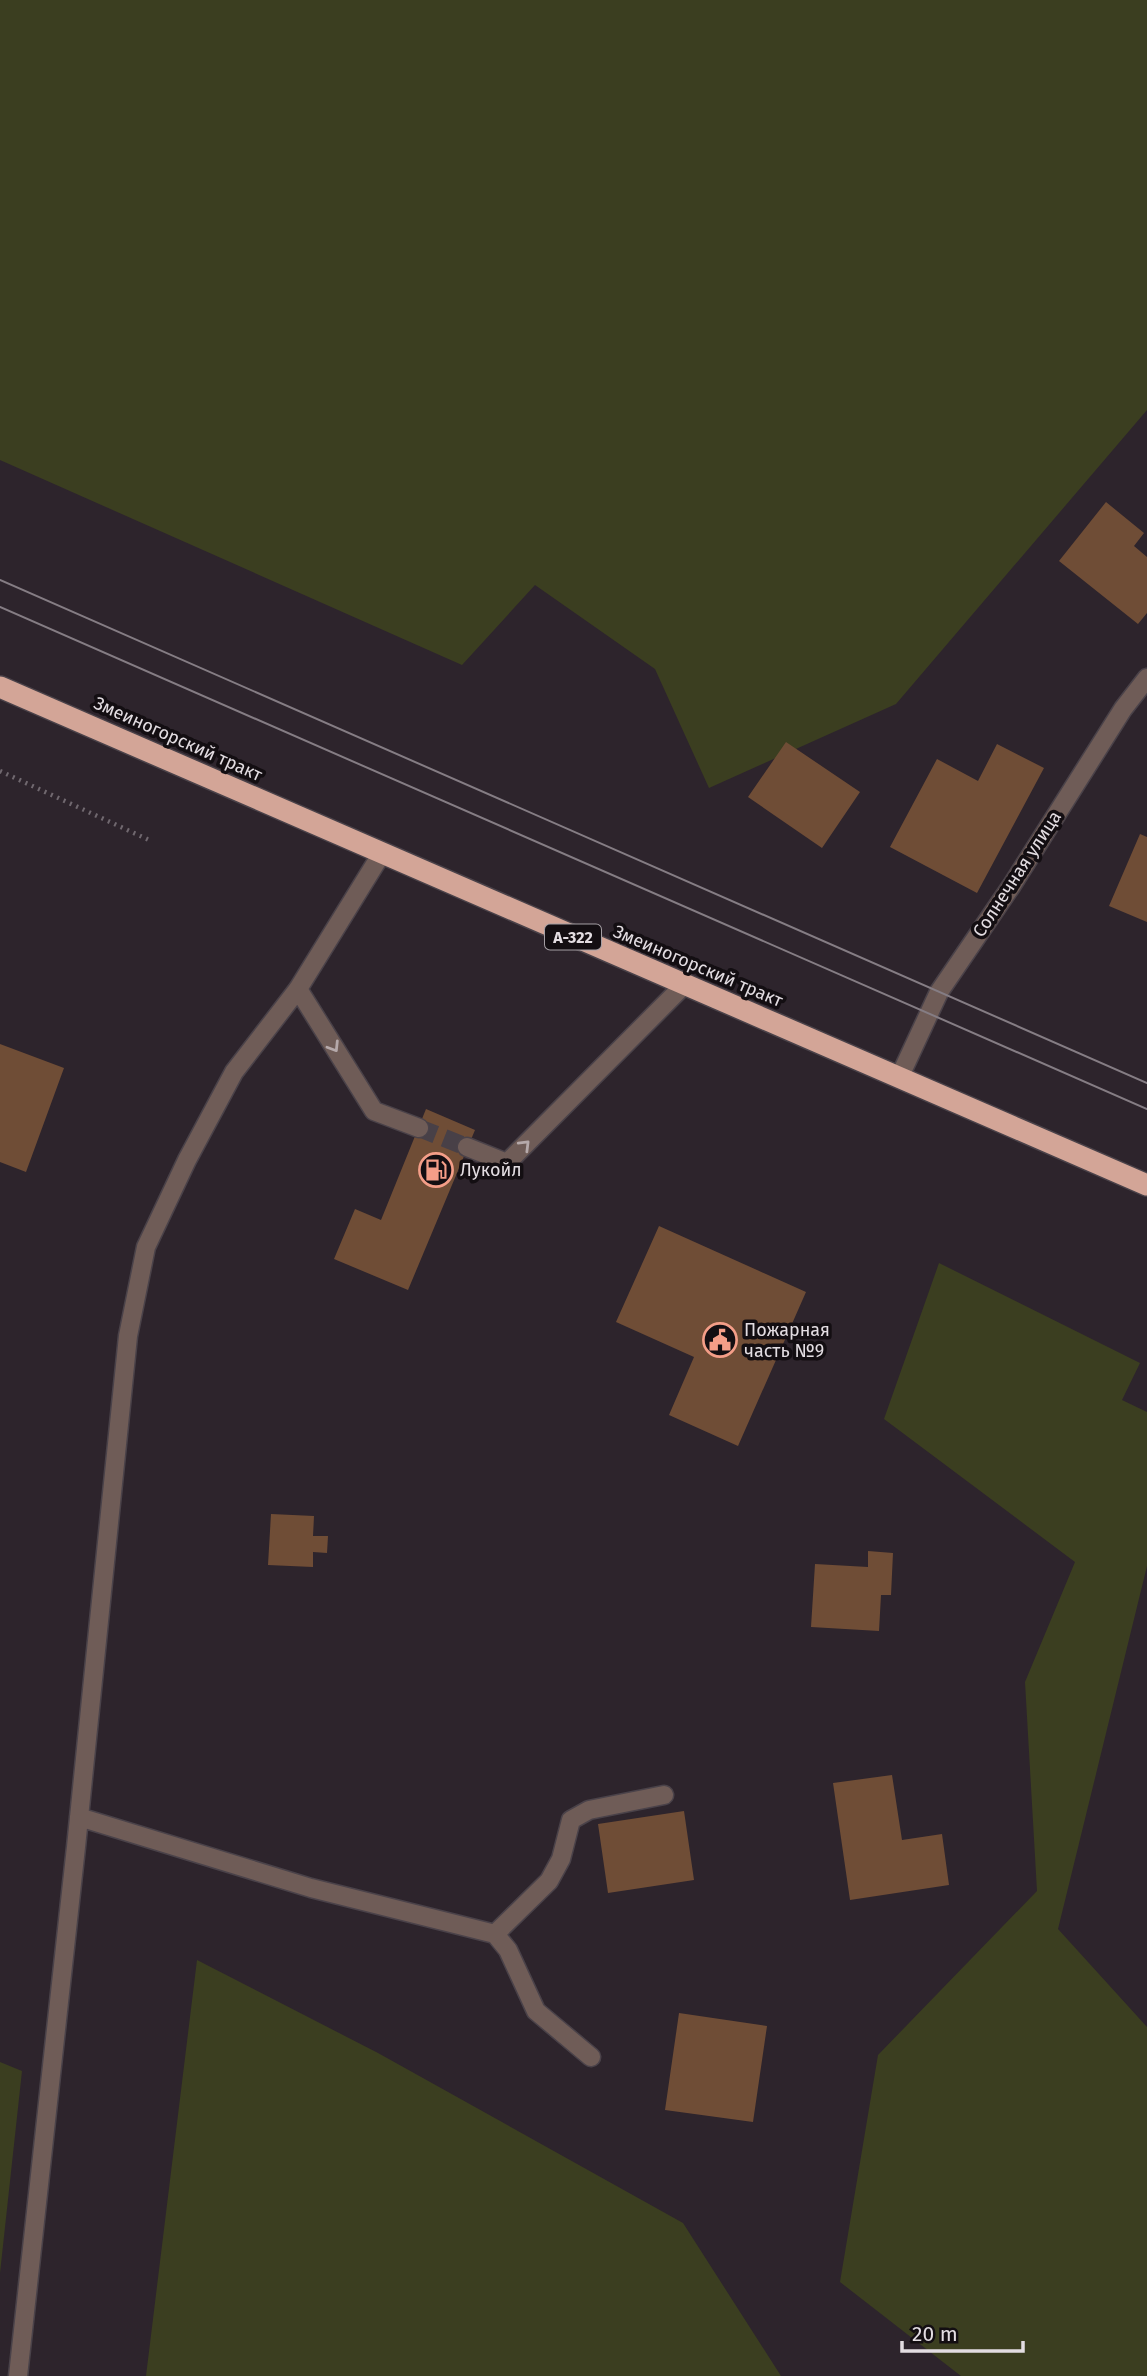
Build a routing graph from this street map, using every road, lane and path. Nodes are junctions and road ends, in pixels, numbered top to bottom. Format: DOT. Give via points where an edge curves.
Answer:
graph roads {
  1 [pos="1147,678"];
  2 [pos="0,687"];
  3 [pos="0,771"];
  4 [pos="149,840"];
  5 [pos="382,853"];
  6 [pos="684,985"];
  7 [pos="298,989"];
  8 [pos="901,1076"];
  9 [pos="419,1128"];
  10 [pos="467,1147"];
  11 [pos="1147,1185"];
  12 [pos="664,1795"];
  13 [pos="79,1817"];
  14 [pos="495,1934"];
  15 [pos="591,2057"];
  16 [pos="18,2376"];
  1 -- 8 [label="street, Солнечная улица" via="939,992"];
  2 -- 5 [label="highway, Змеиногорский тракт / А-322"];
  3 -- 4 [label="path"];
  5 -- 6 [label="highway, Змеиногорский тракт / А-322"];
  5 -- 7 [label="street"];
  6 -- 8 [label="highway, Змеиногорский тракт / А-322"];
  10 -- 6 [label="street, one-way" via="507,1163"];
  7 -- 9 [label="street, one-way" via="374,1111"];
  7 -- 13 [label="street" via="234,1072 146,1247 128,1336"];
  8 -- 11 [label="highway, Змеиногорский тракт / А-322"];
  12 -- 14 [label="street" via="589,1810 571,1820 561,1859 549,1881"];
  13 -- 14 [label="street" via="311,1888"];
  13 -- 16 [label="street"];
  14 -- 15 [label="street" via="508,1950 536,2011"];
}
